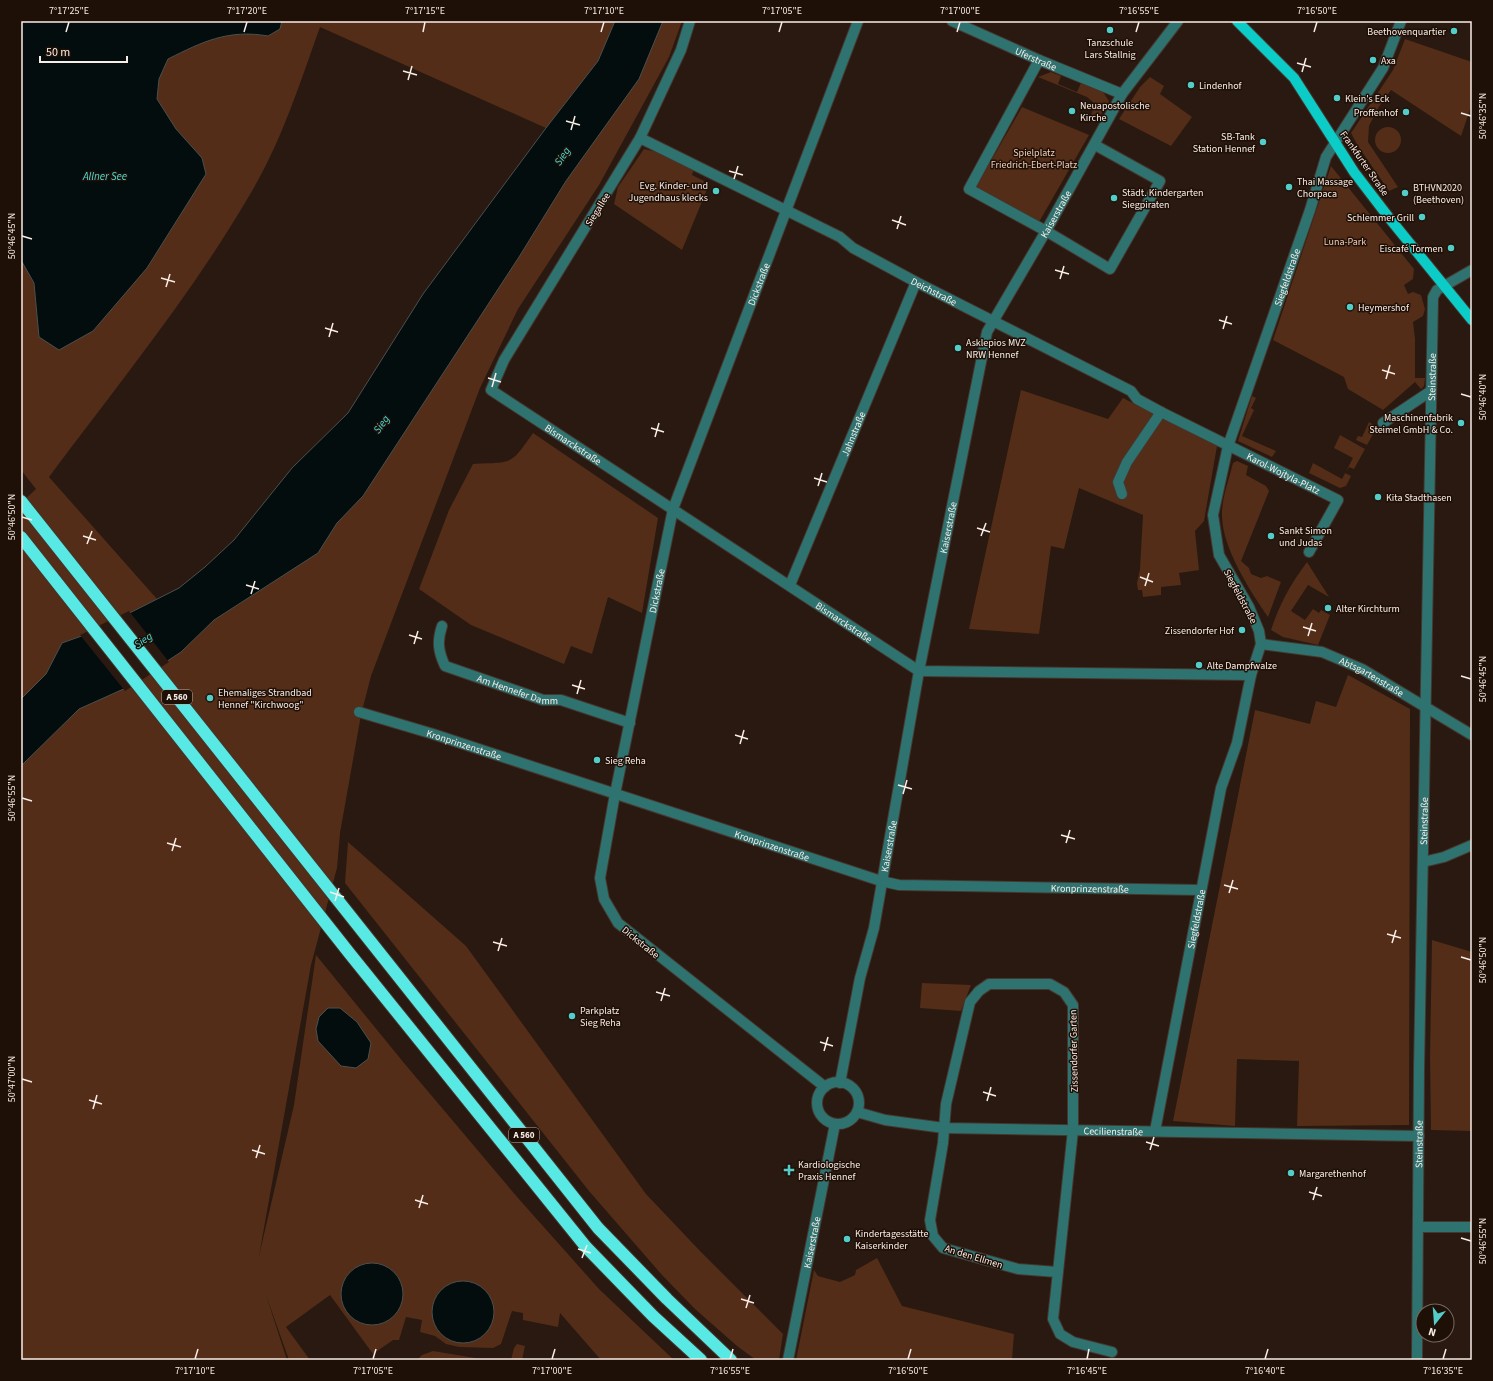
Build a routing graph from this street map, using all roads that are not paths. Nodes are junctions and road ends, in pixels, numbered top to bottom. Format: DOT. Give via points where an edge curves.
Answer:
graph roads {
  1 [pos="690,21"];
  2 [pos="858,21"];
  3 [pos="952,21"];
  4 [pos="1178,21"];
  5 [pos="1237,21"];
  6 [pos="1400,21"];
  7 [pos="1039,60"];
  8 [pos="1122,94"];
  9 [pos="640,138"];
  10 [pos="1334,142"];
  11 [pos="1095,145"];
  12 [pos="785,211"];
  13 [pos="1046,231"];
  14 [pos="1472,270"];
  15 [pos="916,282"];
  16 [pos="1443,285"];
  17 [pos="994,320"];
  18 [pos="1472,320"];
  19 [pos="491,390"];
  20 [pos="1431,391"];
  21 [pos="1162,412"];
  22 [pos="1383,423"];
  23 [pos="1228,446"];
  24 [pos="1122,494"];
  25 [pos="21,501"];
  26 [pos="673,509"];
  27 [pos="21,537"];
  28 [pos="1309,552"];
  29 [pos="790,585"];
  30 [pos="442,626"];
  31 [pos="1261,644"];
  32 [pos="919,671"];
  33 [pos="1251,675"];
  34 [pos="1426,708"];
  35 [pos="359,712"];
  36 [pos="630,723"];
  37 [pos="1472,735"];
  38 [pos="615,794"];
  39 [pos="1472,845"];
  40 [pos="1423,862"];
  41 [pos="881,881"];
  42 [pos="1201,890"];
  43 [pos="840,1082"];
  44 [pos="825,1087"];
  45 [pos="857,1112"];
  46 [pos="835,1124"];
  47 [pos="944,1128"];
  48 [pos="1073,1130"];
  49 [pos="1155,1131"];
  50 [pos="1419,1136"];
  51 [pos="1418,1227"];
  52 [pos="1472,1227"];
  53 [pos="1057,1272"];
  54 [pos="1112,1352"];
  55 [pos="701,1360"];
  56 [pos="732,1360"];
  57 [pos="788,1360"];
  58 [pos="1417,1360"];
  1 -- 9 [label="street, Siegallee" via="682,50"];
  2 -- 12 [label="street, Dickstraße"];
  3 -- 7 [label="street, Uferstraße"];
  4 -- 8 [label="street, Kaiserstraße"];
  5 -- 10 [label="main road, Frankfurter Straße" via="1294,78"];
  6 -- 10 [label="street, Siegfeldstraße" via="1383,68"];
  7 -- 8 [label="street, Uferstraße"];
  7 -- 13 [label="street" via="969,189"];
  8 -- 11 [label="street, Kaiserstraße"];
  9 -- 12 [label="street, Deichstraße"];
  9 -- 19 [label="street, Siegallee" via="504,360"];
  10 -- 16 [label="main road, Frankfurter Straße" via="1390,219"];
  10 -- 23 [label="street, Siegfeldstraße" via="1326,157"];
  11 -- 13 [label="street, Kaiserstraße"];
  11 -- 13 [label="street" via="1160,181 1110,269"];
  12 -- 15 [label="street, Deichstraße" via="840,237 853,248"];
  12 -- 26 [label="street, Dickstraße"];
  13 -- 17 [label="street, Kaiserstraße"];
  14 -- 16 [label="street"];
  15 -- 17 [label="street, Deichstraße"];
  15 -- 29 [label="street, Jahnstraße"];
  16 -- 18 [label="main road, Frankfurter Straße"];
  16 -- 20 [label="street, Steinstraße" via="1433,297"];
  17 -- 21 [label="street, Deichstraße" via="1131,391 1137,398"];
  17 -- 32 [label="street, Kaiserstraße" via="987,332"];
  19 -- 26 [label="street, Bismarckstraße"];
  20 -- 22 [label="street"];
  20 -- 34 [label="street, Steinstraße"];
  21 -- 23 [label="street, Deichstraße"];
  21 -- 24 [label="street" via="1127,462 1118,482"];
  23 -- 28 [label="street, Karol-Wojtyla-Platz" via="1338,500"];
  23 -- 31 [label="street, Siegfeldstraße" via="1213,516 1219,555 1249,607 1260,631"];
  25 -- 56 [label="highway, A 560" via="598,1228 667,1299"];
  26 -- 29 [label="street, Bismarckstraße"];
  26 -- 36 [label="street, Dickstraße"];
  27 -- 55 [label="highway, A 560" via="586,1247 653,1316"];
  29 -- 32 [label="street, Bismarckstraße"];
  30 -- 36 [label="street, Am Hennefer Damm" via="438,636 438,652 446,666 543,700 560,700"];
  31 -- 33 [label="street, Siegfeldstraße"];
  31 -- 34 [label="street, Abtsgartenstraße" via="1322,652 1362,669"];
  32 -- 33 [label="street"];
  32 -- 41 [label="street, Kaiserstraße"];
  33 -- 42 [label="street, Siegfeldstraße" via="1237,743 1221,788"];
  34 -- 37 [label="street, Abtsgartenstraße"];
  34 -- 40 [label="street, Steinstraße"];
  35 -- 38 [label="street, Kronprinzenstraße"];
  36 -- 38 [label="street, Dickstraße"];
  38 -- 41 [label="street, Kronprinzenstraße"];
  38 -- 44 [label="street, Dickstraße" via="600,878 604,899 618,923"];
  39 -- 40 [label="street" via="1444,857"];
  40 -- 50 [label="street, Steinstraße"];
  41 -- 42 [label="street, Kronprinzenstraße" via="899,886"];
  41 -- 43 [label="street, Kaiserstraße" via="874,928 860,978"];
  42 -- 49 [label="street, Siegfeldstraße"];
  43 -- 44 [label="street"];
  43 -- 45 [label="street" via="856,1093 859,1099"];
  44 -- 46 [label="street" via="818,1097 818,1109 824,1119"];
  45 -- 46 [label="street" via="845,1123"];
  45 -- 47 [label="street, Cecilienstraße" via="900,1123"];
  46 -- 57 [label="street, Kaiserstraße"];
  47 -- 48 [label="street, Cecilienstraße"];
  47 -- 48 [label="street, Zissendorfer Garten" via="946,1104 970,1002 989,984 1050,984 1064,992 1073,1005"];
  47 -- 53 [label="street, An den Ellmen" via="930,1220 933,1236 943,1248 1018,1270"];
  48 -- 49 [label="street, Cecilienstraße"];
  48 -- 53 [label="street"];
  49 -- 50 [label="street, Cecilienstraße"];
  50 -- 51 [label="street, Steinstraße"];
  51 -- 52 [label="street"];
  51 -- 58 [label="street, Steinstraße"];
  53 -- 54 [label="street" via="1053,1319 1060,1334 1073,1342"];
}
